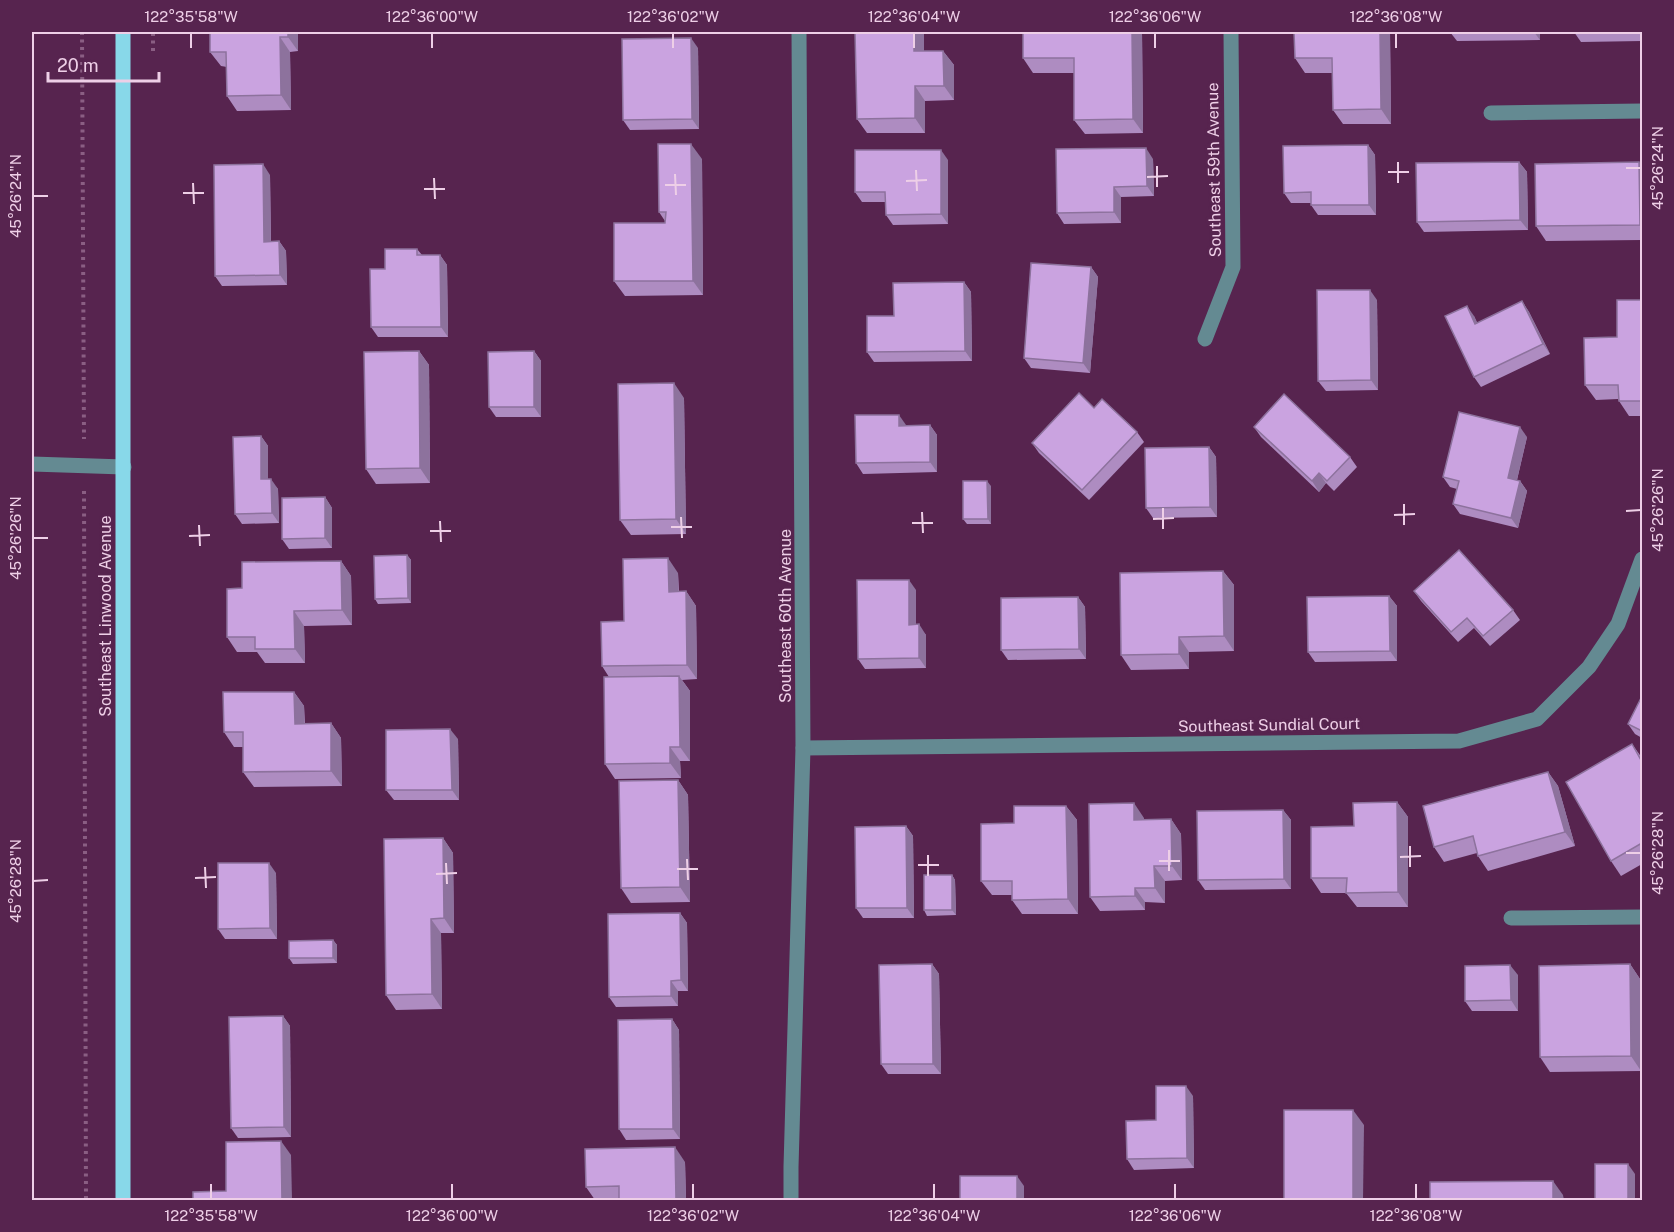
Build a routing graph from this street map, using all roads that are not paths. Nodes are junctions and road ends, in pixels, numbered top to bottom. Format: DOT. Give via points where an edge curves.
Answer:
graph roads {
  1 [pos="123,32"];
  2 [pos="799,32"];
  3 [pos="1231,32"];
  4 [pos="1642,111"];
  5 [pos="1491,113"];
  6 [pos="1205,339"];
  7 [pos="32,464"];
  8 [pos="124,467"];
  9 [pos="1642,559"];
  10 [pos="803,748"];
  11 [pos="1642,917"];
  12 [pos="1511,918"];
  13 [pos="123,1200"];
  14 [pos="791,1200"];
  1 -- 8 [label="main road, Southeast Linwood Avenue"];
  2 -- 10 [label="street, Southeast 60th Avenue"];
  3 -- 6 [label="street, Southeast 59th Avenue" via="1233,267"];
  4 -- 5 [label="street"];
  7 -- 8 [label="street"];
  8 -- 13 [label="main road, Southeast Linwood Avenue"];
  9 -- 10 [label="street, Southeast Sundial Court" via="1618,624 1589,667 1537,719 1459,741"];
  10 -- 14 [label="street, Southeast 60th Avenue"];
  11 -- 12 [label="street"];
}
